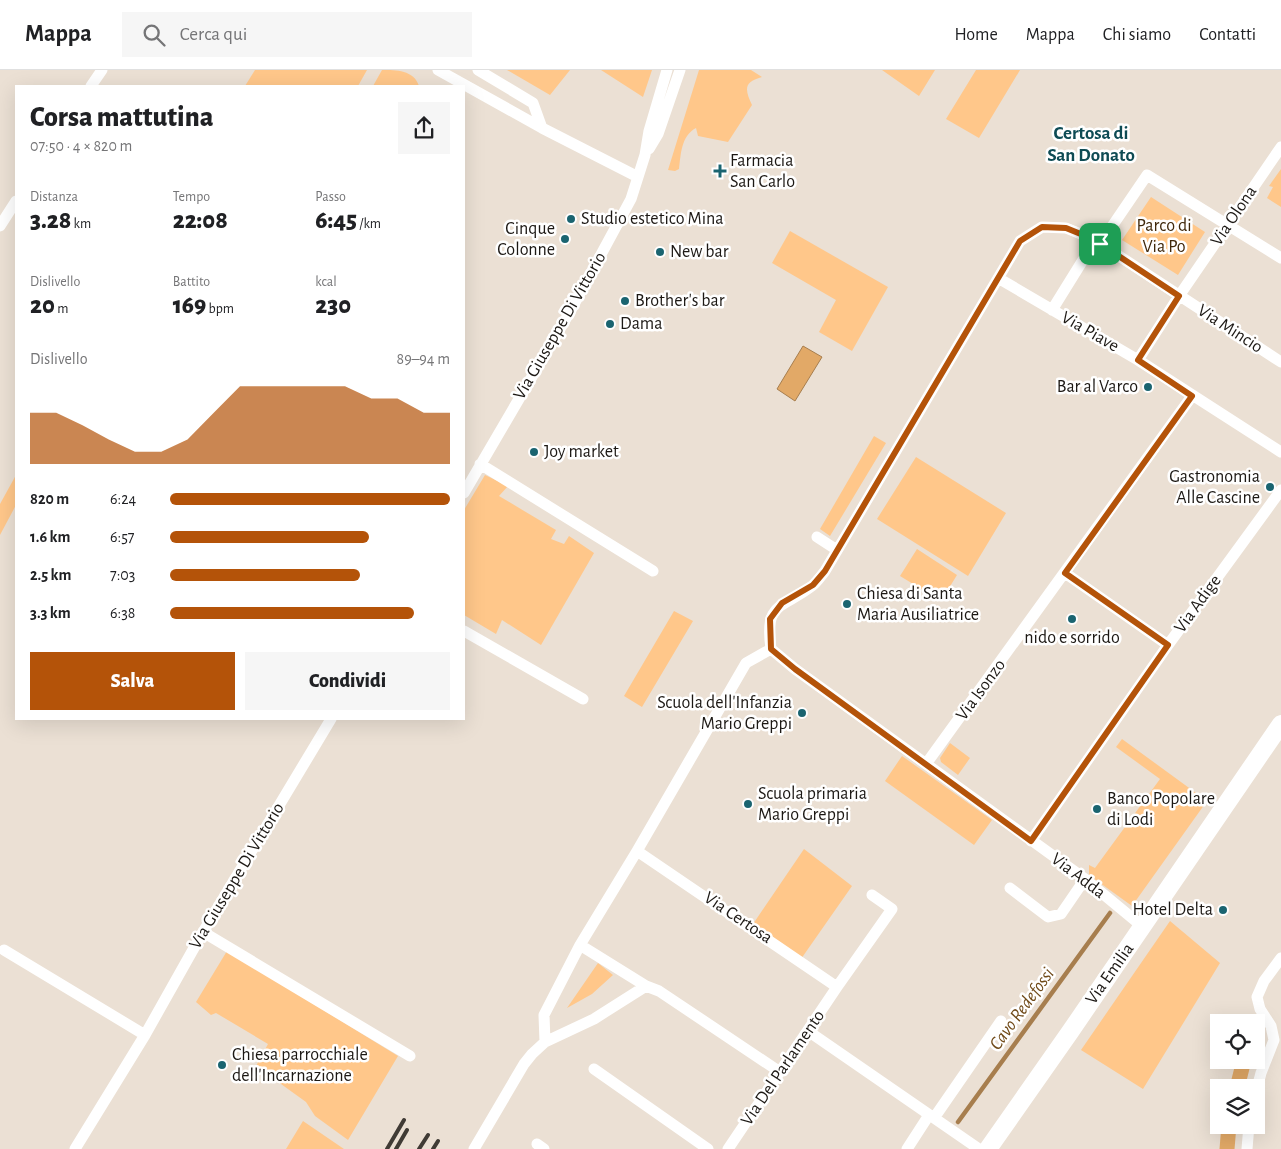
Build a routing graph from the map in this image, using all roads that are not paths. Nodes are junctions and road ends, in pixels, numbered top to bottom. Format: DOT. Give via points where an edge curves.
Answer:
graph roads {
  1 [pos="102,70"];
  2 [pos="438,70"];
  3 [pos="463,70"];
  4 [pos="478,70"];
  5 [pos="667,70"];
  6 [pos="680,70"];
  7 [pos="458,81"];
  8 [pos="92,85"];
  9 [pos="542,128"];
  10 [pos="1281,147"];
  11 [pos="645,155"];
  12 [pos="638,177"];
  13 [pos="15,203"];
  14 [pos="1228,225"];
  15 [pos="0,226"];
  16 [pos="1100,244"];
  17 [pos="1281,258"];
  18 [pos="1083,260"];
  19 [pos="998,278"];
  20 [pos="1179,296"];
  21 [pos="1052,310"];
  22 [pos="1138,360"];
  23 [pos="1281,362"];
  24 [pos="1192,396"];
  25 [pos="1280,448"];
  26 [pos="480,464"];
  27 [pos="1281,490"];
  28 [pos="465,491"];
  29 [pos="817,538"];
  30 [pos="837,550"];
  31 [pos="653,571"];
  32 [pos="1065,573"];
  33 [pos="465,632"];
  34 [pos="1168,645"];
  35 [pos="771,649"];
  36 [pos="583,699"];
  37 [pos="330,720"];
  38 [pos="1281,724"];
  39 [pos="926,764"];
  40 [pos="1031,841"];
  41 [pos="637,851"];
  42 [pos="1085,880"];
  43 [pos="1010,888"];
  44 [pos="872,895"];
  45 [pos="1143,927"];
  46 [pos="203,932"];
  47 [pos="580,945"];
  48 [pos="4,950"];
  49 [pos="1281,958"];
  50 [pos="646,986"];
  51 [pos="837,987"];
  52 [pos="1001,1020"];
  53 [pos="808,1031"];
  54 [pos="145,1035"];
  55 [pos="545,1042"];
  56 [pos="410,1056"];
  57 [pos="594,1069"];
  58 [pos="780,1072"];
  59 [pos="1259,1079"];
  60 [pos="932,1117"];
  61 [pos="1248,1134"];
  62 [pos="75,1149"];
  63 [pos="474,1149"];
  64 [pos="708,1149"];
  65 [pos="728,1149"];
  66 [pos="907,1149"];
  67 [pos="979,1149"];
  68 [pos="988,1149"];
  69 [pos="1247,1149"];
  1 -- 8 [label="street"];
  2 -- 7 [label="street"];
  3 -- 7 [label="street"];
  4 -- 9 [label="street" via="533,103"];
  5 -- 11 [label="street, Via Giuseppe Di Vittorio"];
  6 -- 11 [label="street, Via Giuseppe Di Vittorio" via="658,134"];
  7 -- 9 [label="street"];
  9 -- 12 [label="street"];
  10 -- 14 [label="street, Via Olona"];
  11 -- 12 [label="street, Via Giuseppe Di Vittorio"];
  12 -- 26 [label="street, Via Giuseppe Di Vittorio" via="631,199 570,310"];
  13 -- 15 [label="street"];
  14 -- 16 [label="street" via="1147,175"];
  14 -- 17 [label="street"];
  14 -- 20 [label="street, Via Olona"];
  16 -- 19 [label="street, Via Mincio" via="1066,228 1042,227 1020,241"];
  16 -- 20 [label="street, Via Mincio"];
  18 -- 21 [label="street"];
  19 -- 21 [label="street, Via Piave"];
  19 -- 30 [label="street, Via Mincio"];
  20 -- 22 [label="street, Via Olona"];
  20 -- 23 [label="street, Via Mincio"];
  21 -- 22 [label="street, Via Piave"];
  22 -- 24 [label="street, Via Piave"];
  24 -- 25 [label="street, Via Piave"];
  24 -- 32 [label="street, Via Isonzo"];
  26 -- 28 [label="street, Via Giuseppe Di Vittorio"];
  26 -- 31 [label="street"];
  27 -- 34 [label="street, Via Adige"];
  29 -- 30 [label="street"];
  30 -- 35 [label="street, Via Mincio" via="813,585 782,603 770,619"];
  32 -- 34 [label="street"];
  32 -- 39 [label="street, Via Isonzo"];
  33 -- 36 [label="street"];
  34 -- 40 [label="street, Via Adige"];
  35 -- 39 [label="street, Via Adda"];
  35 -- 41 [label="street" via="746,663"];
  37 -- 46 [label="street, Via Giuseppe Di Vittorio"];
  38 -- 45 [label="main road, Via Emilia"];
  39 -- 40 [label="street, Via Adda"];
  40 -- 42 [label="street, Via Adda"];
  41 -- 47 [label="street"];
  41 -- 51 [label="street, Via Certosa"];
  42 -- 43 [label="street" via="1061,914 1048,917"];
  42 -- 45 [label="street, Via Adda"];
  44 -- 51 [label="street, Via Del Parlamento" via="892,909"];
  45 -- 68 [label="main road, Via Emilia"];
  46 -- 54 [label="street, Via Giuseppe Di Vittorio"];
  46 -- 56 [label="street"];
  47 -- 50 [label="street"];
  47 -- 55 [label="street" via="544,1015"];
  48 -- 54 [label="street"];
  49 -- 59 [label="street" via="1259,990 1260,1009 1271,1026 1274,1040"];
  50 -- 55 [label="street" via="594,1020"];
  50 -- 58 [label="street" via="659,991"];
  51 -- 53 [label="street, Via Del Parlamento"];
  52 -- 60 [label="street"];
  53 -- 58 [label="street, Via Del Parlamento"];
  53 -- 60 [label="street"];
  54 -- 62 [label="street, Via Giuseppe Di Vittorio"];
  55 -- 63 [label="street" via="524,1064"];
  57 -- 64 [label="street"];
  58 -- 65 [label="street, Via Del Parlamento"];
  60 -- 66 [label="street"];
  60 -- 67 [label="street"];
  61 -- 69 [label="street"];
}
